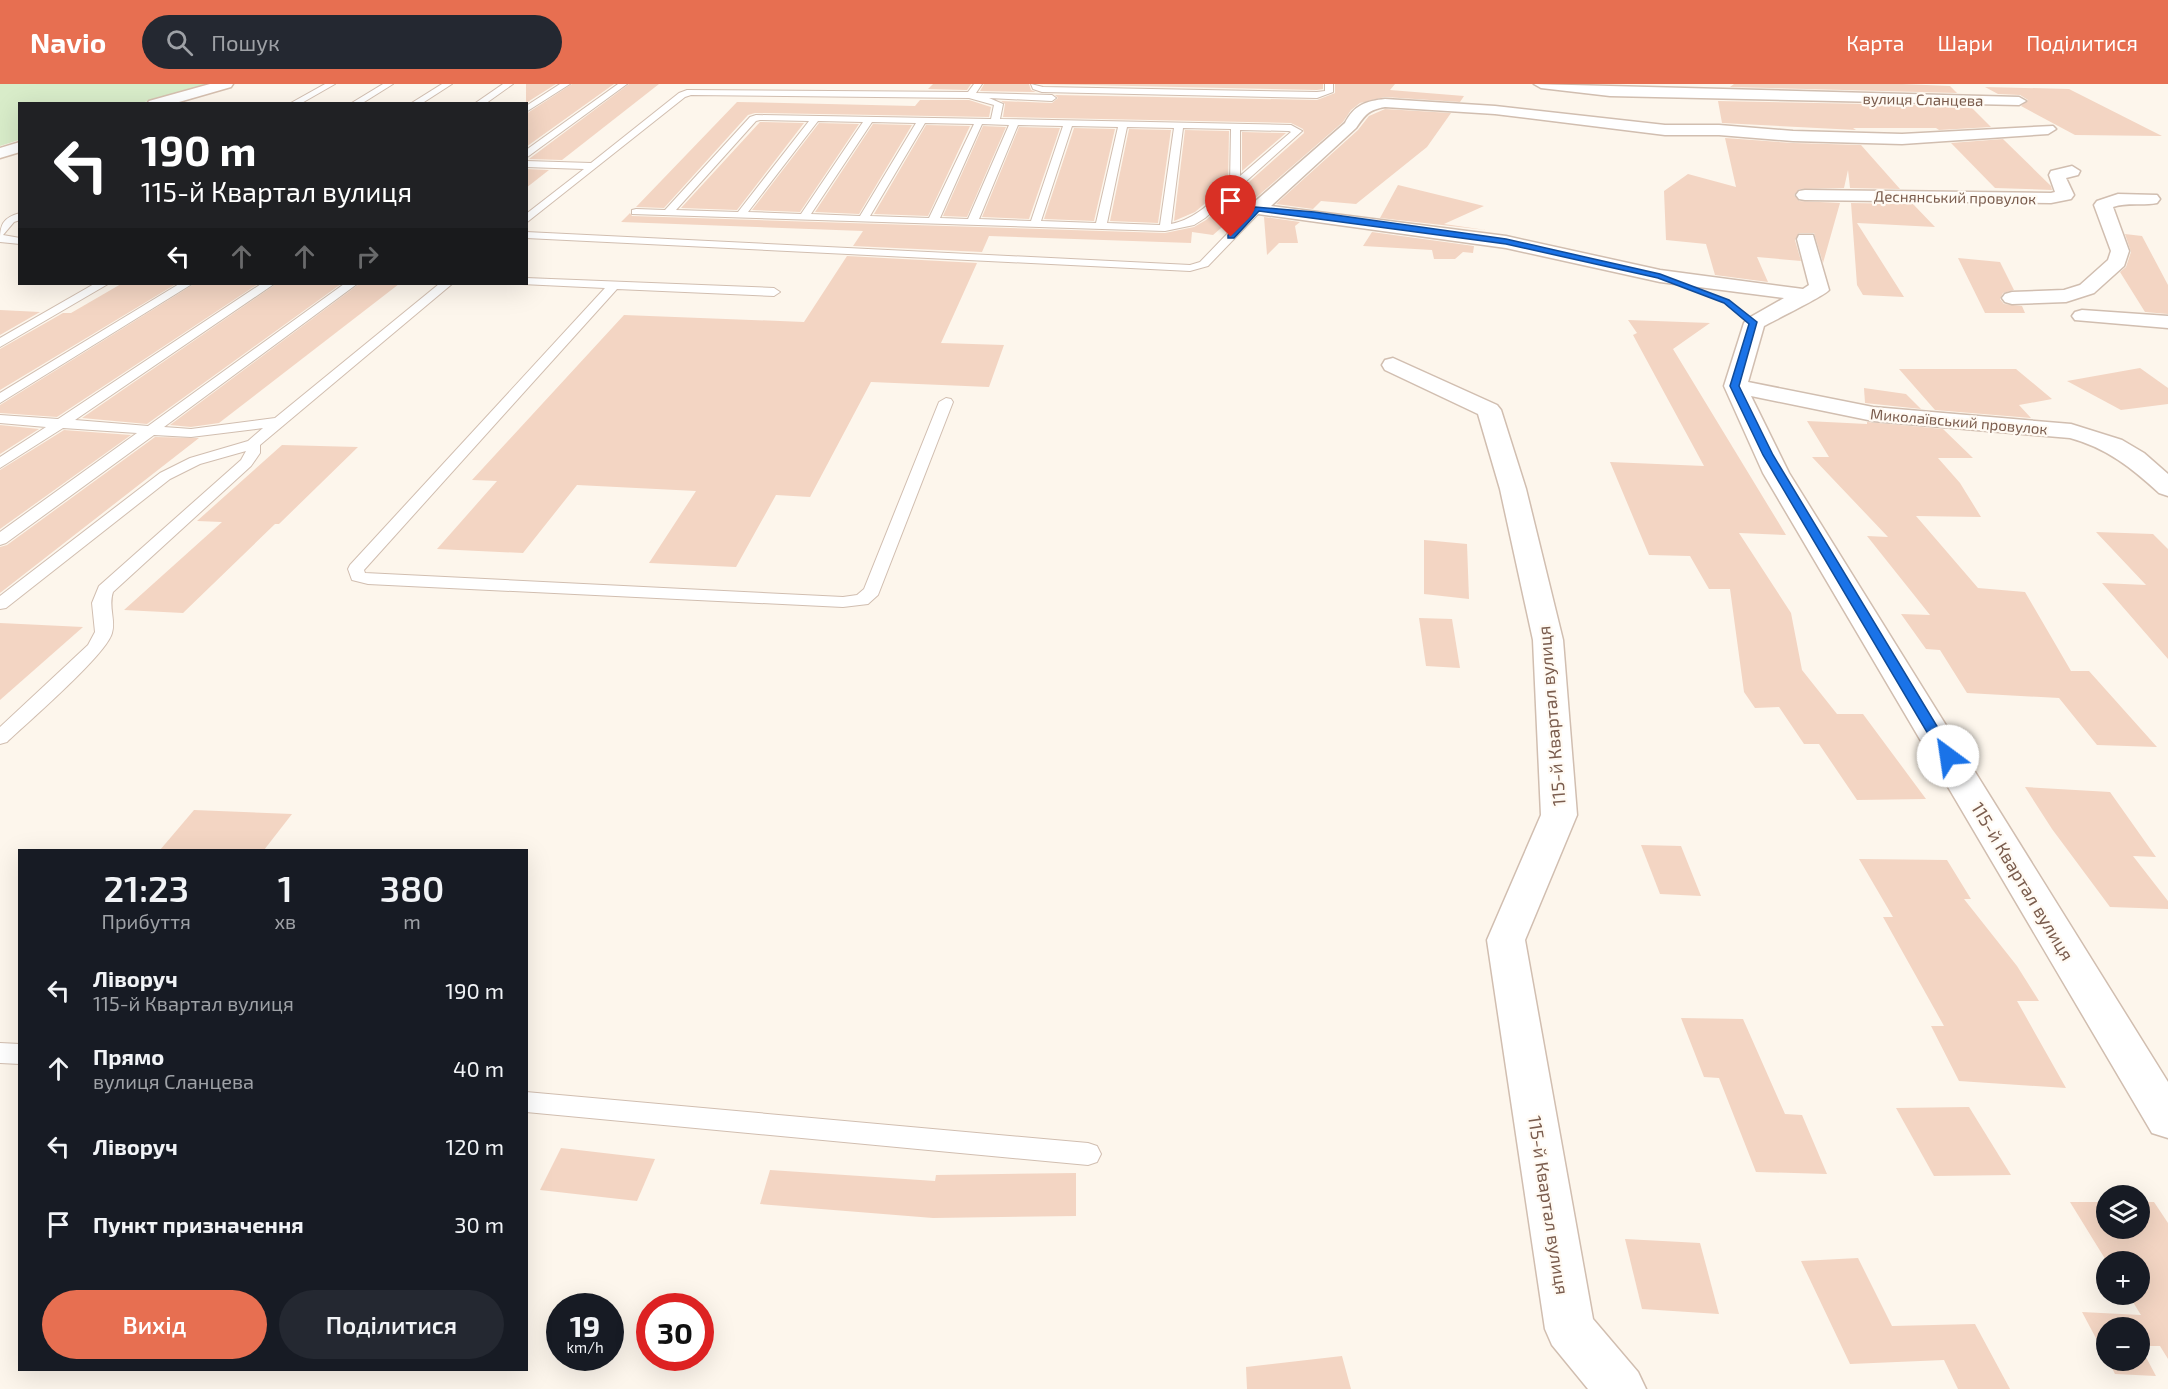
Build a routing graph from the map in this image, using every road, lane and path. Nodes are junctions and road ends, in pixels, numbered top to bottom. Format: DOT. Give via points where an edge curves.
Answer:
graph roads {
  1 [pos="226,84"];
  2 [pos="331,84"];
  3 [pos="389,84"];
  4 [pos="448,84"];
  5 [pos="509,84"];
  6 [pos="566,84"];
  7 [pos="623,84"];
  8 [pos="815,84"];
  9 [pos="842,84"];
  10 [pos="862,84"];
  11 [pos="920,84"];
  12 [pos="978,84"];
  13 [pos="1035,84"];
  14 [pos="1269,84"];
  15 [pos="1329,84"];
  16 [pos="1541,84"];
  17 [pos="1994,84"];
  18 [pos="1093,87"];
  19 [pos="1149,88"];
  20 [pos="1209,88"];
  21 [pos="808,92"];
  22 [pos="1162,92"];
  23 [pos="1268,94"];
  24 [pos="970,95"];
  25 [pos="161,102"];
  26 [pos="297,102"];
  27 [pos="358,102"];
  28 [pos="417,102"];
  29 [pos="481,102"];
  30 [pos="2019,102"];
  31 [pos="528,109"];
  32 [pos="816,117"];
  33 [pos="870,118"];
  34 [pos="923,119"];
  35 [pos="980,120"];
  36 [pos="995,121"];
  37 [pos="1015,121"];
  38 [pos="1069,122"];
  39 [pos="1123,124"];
  40 [pos="1179,125"];
  41 [pos="1236,126"];
  42 [pos="2048,129"];
  43 [pos="18,148"];
  44 [pos="0,153"];
  45 [pos="528,154"];
  46 [pos="528,164"];
  47 [pos="594,166"];
  48 [pos="1235,184"];
  49 [pos="2107,185"];
  50 [pos="1805,195"];
  51 [pos="2162,199"];
  52 [pos="1257,209"];
  53 [pos="636,212"];
  54 [pos="668,213"];
  55 [pos="741,215"];
  56 [pos="18,217"];
  57 [pos="804,217"];
  58 [pos="528,218"];
  59 [pos="863,219"];
  60 [pos="933,221"];
  61 [pos="972,222"];
  62 [pos="1035,224"];
  63 [pos="1101,226"];
  64 [pos="1165,228"];
  65 [pos="0,233"];
  66 [pos="528,235"];
  67 [pos="0,238"];
  68 [pos="1806,239"];
  69 [pos="18,241"];
  70 [pos="1660,276"];
  71 [pos="528,281"];
  72 [pos="100,285"];
  73 [pos="184,285"];
  74 [pos="267,285"];
  75 [pos="350,285"];
  76 [pos="445,285"];
  77 [pos="614,285"];
  78 [pos="774,292"];
  79 [pos="1805,295"];
  80 [pos="2012,297"];
  81 [pos="1739,311"];
  82 [pos="2082,316"];
  83 [pos="2168,322"];
  84 [pos="0,343"];
  85 [pos="1393,365"];
  86 [pos="1735,386"];
  87 [pos="0,399"];
  88 [pos="946,402"];
  89 [pos="0,419"];
  90 [pos="280,422"];
  91 [pos="60,423"];
  92 [pos="150,430"];
  93 [pos="253,444"];
  94 [pos="0,464"];
  95 [pos="2168,488"];
  96 [pos="0,540"];
  97 [pos="0,604"];
  98 [pos="0,738"];
  99 [pos="0,1053"];
  100 [pos="18,1054"];
  101 [pos="528,1102"];
  102 [pos="2168,1120"];
  103 [pos="1088,1154"];
  104 [pos="1620,1389"];
  1 -- 25 [label="street"];
  2 -- 26 [label="lane"];
  3 -- 27 [label="lane"];
  4 -- 28 [label="lane"];
  5 -- 29 [label="lane"];
  6 -- 31 [label="lane"];
  7 -- 45 [label="lane"];
  8 -- 21 [label="lane"];
  9 -- 10 [label="lane"];
  10 -- 11 [label="lane"];
  12 -- 24 [label="lane"];
  13 -- 18 [label="lane" via="1042,89"];
  14 -- 23 [label="lane"];
  15 -- 23 [label="lane" via="1325,94"];
  16 -- 30 [label="street, вулиця Сланцева" via="1610,92"];
  17 -- 30 [label="street"];
  18 -- 19 [label="lane"];
  19 -- 22 [label="lane"];
  20 -- 22 [label="lane"];
  20 -- 23 [label="lane"];
  21 -- 24 [label="lane"];
  21 -- 47 [label="lane" via="690,92"];
  22 -- 24 [label="lane" via="1131,100"];
  24 -- 36 [label="lane" via="999,104"];
  30 -- 42 [label="street"];
  32 -- 33 [label="lane"];
  32 -- 54 [label="lane" via="753,119"];
  32 -- 55 [label="lane"];
  33 -- 34 [label="lane"];
  33 -- 57 [label="lane"];
  34 -- 35 [label="lane"];
  34 -- 59 [label="lane"];
  35 -- 36 [label="lane"];
  35 -- 60 [label="lane"];
  36 -- 37 [label="lane"];
  37 -- 38 [label="lane"];
  37 -- 61 [label="lane"];
  38 -- 39 [label="lane"];
  38 -- 62 [label="lane"];
  39 -- 40 [label="lane"];
  39 -- 63 [label="lane"];
  40 -- 41 [label="lane"];
  40 -- 64 [label="lane"];
  41 -- 48 [label="lane"];
  41 -- 48 [label="lane" via="1297,131"];
  42 -- 50 [label="street, Деснянський провулок" via="2080,175 2056,175 2065,195"];
  42 -- 52 [label="street" via="1902,139 1793,136 1665,130 1495,110 1384,103 1367,105 1358,111 1351,125"];
  43 -- 44 [label="street"];
  46 -- 47 [label="lane"];
  47 -- 58 [label="lane"];
  48 -- 64 [label="lane" via="1190,223"];
  49 -- 51 [label="street"];
  51 -- 80 [label="street" via="2118,199 2103,205 2120,251 2117,262 2087,289 2066,296"];
  52 -- 66 [label="lane" via="1204,264 1190,268"];
  52 -- 70 [label="street" via="1506,242"];
  53 -- 54 [label="lane"];
  54 -- 55 [label="lane"];
  55 -- 57 [label="lane"];
  56 -- 65 [label="lane"];
  57 -- 59 [label="lane"];
  59 -- 60 [label="lane"];
  60 -- 61 [label="lane"];
  61 -- 62 [label="lane"];
  62 -- 63 [label="lane"];
  63 -- 64 [label="lane"];
  67 -- 69 [label="lane"];
  68 -- 79 [label="street" via="1819,290"];
  70 -- 79 [label="street"];
  70 -- 81 [label="street"];
  71 -- 77 [label="lane"];
  72 -- 84 [label="lane"];
  73 -- 87 [label="lane"];
  74 -- 91 [label="lane"];
  75 -- 92 [label="lane"];
  76 -- 90 [label="lane"];
  77 -- 78 [label="lane"];
  77 -- 88 [label="lane" via="356,569 358,576 862,600 872,591"];
  79 -- 81 [label="street"];
  81 -- 86 [label="street"];
  82 -- 83 [label="street"];
  85 -- 104 [label="street, 115-й Квартал вулиця" via="1490,410 1548,640 1559,815 1506,940 1569,1329"];
  86 -- 95 [label="street, Миколаївський провулок" via="1873,414 2071,431 2129,452"];
  86 -- 102 [label="street, 115-й Квартал вулиця" via="1776,473"];
  89 -- 91 [label="lane"];
  90 -- 92 [label="lane" via="191,433"];
  90 -- 93 [label="lane"];
  91 -- 92 [label="lane"];
  91 -- 94 [label="lane"];
  92 -- 96 [label="lane"];
  93 -- 97 [label="lane" via="195,461 165,476"];
  93 -- 98 [label="lane" via="253,453 246,463 105,590 101,603 104,632 95,648"];
  99 -- 100 [label="lane"];
  101 -- 103 [label="lane"];
}
